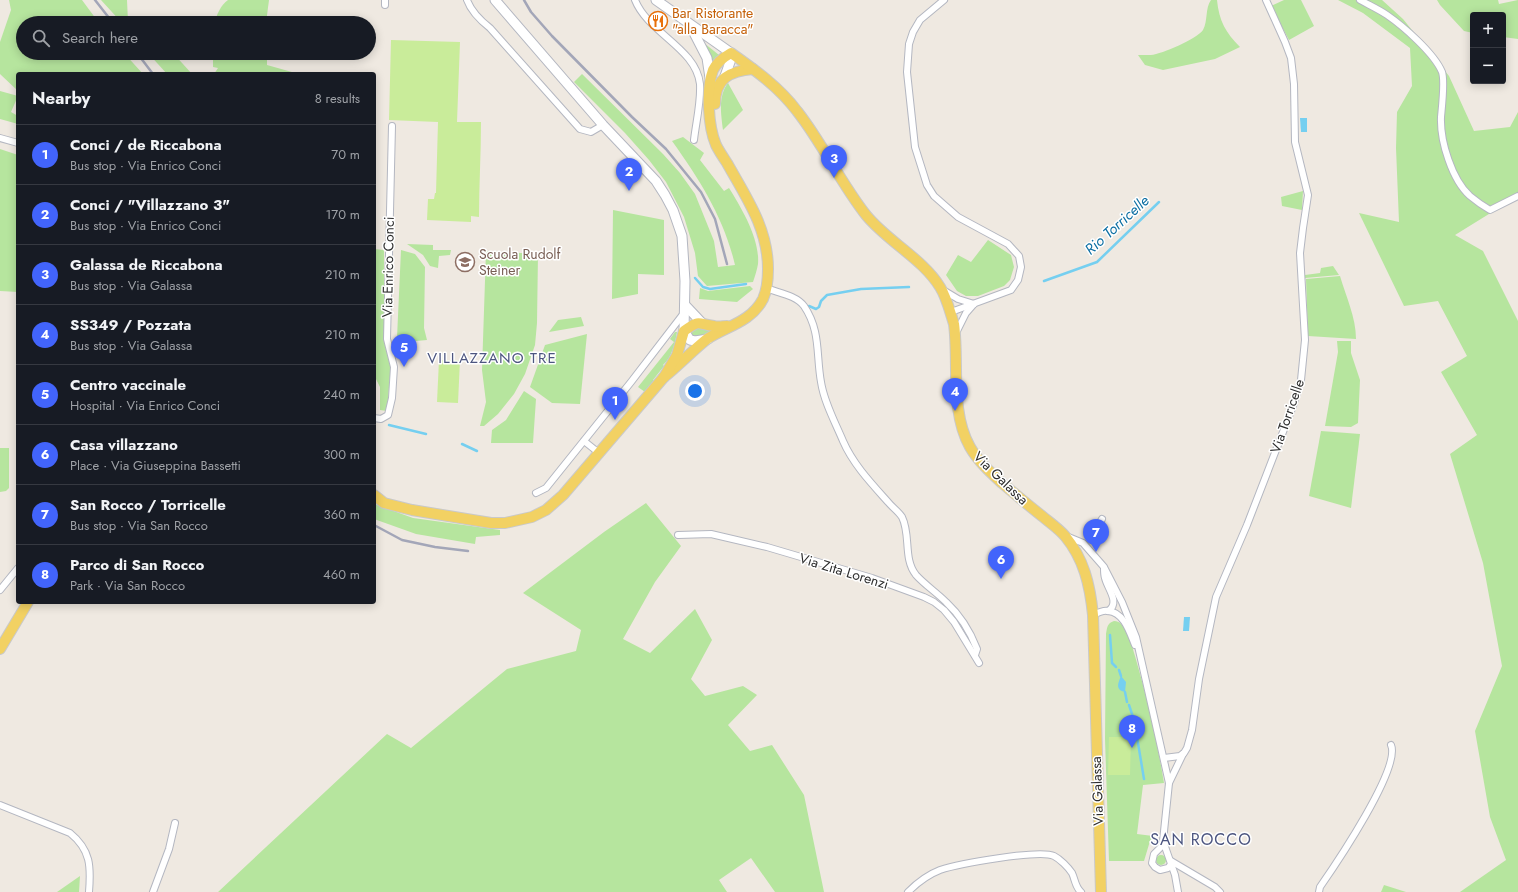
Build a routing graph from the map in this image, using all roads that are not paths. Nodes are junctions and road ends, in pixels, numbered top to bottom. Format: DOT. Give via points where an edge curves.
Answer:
graph roads {
  1 [pos="467,0"];
  2 [pos="495,0"];
  3 [pos="635,0"];
  4 [pos="656,0"];
  5 [pos="944,0"];
  6 [pos="1266,0"];
  7 [pos="1360,0"];
  8 [pos="691,26"];
  9 [pos="731,53"];
  10 [pos="752,69"];
  11 [pos="725,76"];
  12 [pos="710,81"];
  13 [pos="604,125"];
  14 [pos="392,126"];
  15 [pos="0,138"];
  16 [pos="694,140"];
  17 [pos="16,142"];
  18 [pos="726,162"];
  19 [pos="1518,196"];
  20 [pos="766,288"];
  21 [pos="940,288"];
  22 [pos="974,304"];
  23 [pos="685,308"];
  24 [pos="951,312"];
  25 [pos="702,323"];
  26 [pos="733,326"];
  27 [pos="684,331"];
  28 [pos="955,335"];
  29 [pos="708,339"];
  30 [pos="664,377"];
  31 [pos="376,418"];
  32 [pos="584,441"];
  33 [pos="599,453"];
  34 [pos="536,494"];
  35 [pos="376,497"];
  36 [pos="1102,519"];
  37 [pos="678,535"];
  38 [pos="1065,536"];
  39 [pos="1087,546"];
  40 [pos="1104,567"];
  41 [pos="16,570"];
  42 [pos="0,590"];
  43 [pos="27,604"];
  44 [pos="1108,611"];
  45 [pos="1093,614"];
  46 [pos="0,649"];
  47 [pos="975,655"];
  48 [pos="1141,659"];
  49 [pos="979,663"];
  50 [pos="1392,744"];
  51 [pos="1184,753"];
  52 [pos="1164,758"];
  53 [pos="1169,783"];
  54 [pos="0,805"];
  55 [pos="175,823"];
  56 [pos="1164,844"];
  57 [pos="1171,862"];
  58 [pos="89,892"];
  59 [pos="153,892"];
  60 [pos="908,892"];
  61 [pos="1081,892"];
  62 [pos="1101,892"];
  63 [pos="1178,892"];
  64 [pos="1220,892"];
  65 [pos="1319,892"];
  1 -- 13 [label="street" via="468,5 481,20 580,129 591,132"];
  2 -- 13 [label="street"];
  3 -- 16 [label="street" via="651,24 685,55 698,75 700,94"];
  4 -- 8 [label="street, Via Galassa"];
  5 -- 22 [label="street" via="920,20 909,44 908,72 915,147 927,185 934,196 958,217 1008,244 1019,256 1018,280 1011,290"];
  6 -- 51 [label="street, Via Torricelle" via="1290,58 1295,142 1308,195 1300,253 1304,360 1293,406 1216,597 1199,679 1192,730"];
  7 -- 19 [label="street" via="1386,14 1402,27 1425,48 1439,67 1442,73 1443,94 1442,139 1450,163 1469,195 1490,210"];
  8 -- 9 [label="street, Via Galassa"];
  8 -- 12 [label="street" via="707,58"];
  9 -- 10 [label="main road, Via Galassa"];
  9 -- 11 [label="street"];
  9 -- 12 [label="main road" via="717,63"];
  10 -- 11 [label="main road"];
  10 -- 21 [label="main road, Via Galassa" via="770,82 796,110 868,217 929,273"];
  11 -- 18 [label="main road" via="718,86 715,107 717,128"];
  12 -- 18 [label="main road" via="709,111 712,133"];
  13 -- 23 [label="street" via="656,181 673,210 684,250"];
  14 -- 31 [label="street, Via Enrico Conci" via="386,335 394,367 388,416"];
  15 -- 17 [label="street"];
  18 -- 20 [label="main road" via="749,202 765,238 768,265"];
  20 -- 26 [label="main road" via="757,308"];
  20 -- 47 [label="street" via="794,298 804,306 817,333 824,398 846,448 852,460 899,513 904,525 911,567 916,575 958,615 978,649"];
  21 -- 22 [label="street" via="958,299"];
  21 -- 24 [label="main road, Via Galassa"];
  22 -- 24 [label="street"];
  22 -- 28 [label="street" via="966,313"];
  23 -- 25 [label="street"];
  23 -- 27 [label="street"];
  23 -- 32 [label="street"];
  24 -- 28 [label="main road, Via Galassa"];
  25 -- 26 [label="main road" via="715,327"];
  25 -- 27 [label="main road"];
  26 -- 29 [label="main road"];
  27 -- 29 [label="street" via="690,340"];
  27 -- 30 [label="main road" via="677,355"];
  28 -- 38 [label="main road, Via Galassa" via="960,418 964,436 970,447 997,478"];
  29 -- 30 [label="main road"];
  30 -- 33 [label="main road"];
  32 -- 33 [label="street"];
  32 -- 34 [label="street" via="546,488"];
  33 -- 35 [label="main road" via="555,503 546,510 520,521 491,523 412,510 384,503"];
  36 -- 39 [label="street" via="1094,533 1095,538"];
  37 -- 47 [label="street, Via Zita Lorenzi" via="711,534 767,547 872,578 924,597 944,610"];
  38 -- 39 [label="street"];
  38 -- 45 [label="main road, Via Galassa" via="1084,570"];
  39 -- 40 [label="street"];
  40 -- 44 [label="street" via="1105,578 1113,598"];
  40 -- 48 [label="street" via="1129,618"];
  41 -- 42 [label="street"];
  43 -- 46 [label="main road"];
  44 -- 45 [label="street"];
  44 -- 48 [label="street" via="1122,618"];
  45 -- 62 [label="main road, Via Galassa"];
  47 -- 49 [label="street, Via Zita Lorenzi"];
  48 -- 52 [label="street"];
  50 -- 65 [label="street" via="1392,753 1378,794"];
  51 -- 52 [label="street"];
  51 -- 53 [label="street, Via Torricelle"];
  52 -- 53 [label="street"];
  53 -- 56 [label="street"];
  54 -- 58 [label="street" via="70,833 77,839 90,863"];
  55 -- 59 [label="street" via="169,849"];
  56 -- 57 [label="street"];
  56 -- 57 [label="street" via="1154,854 1152,863 1160,870 1168,868"];
  57 -- 63 [label="street"];
  57 -- 64 [label="street"];
  60 -- 61 [label="street" via="924,878 964,863 1048,854 1059,859 1072,873"];
}
